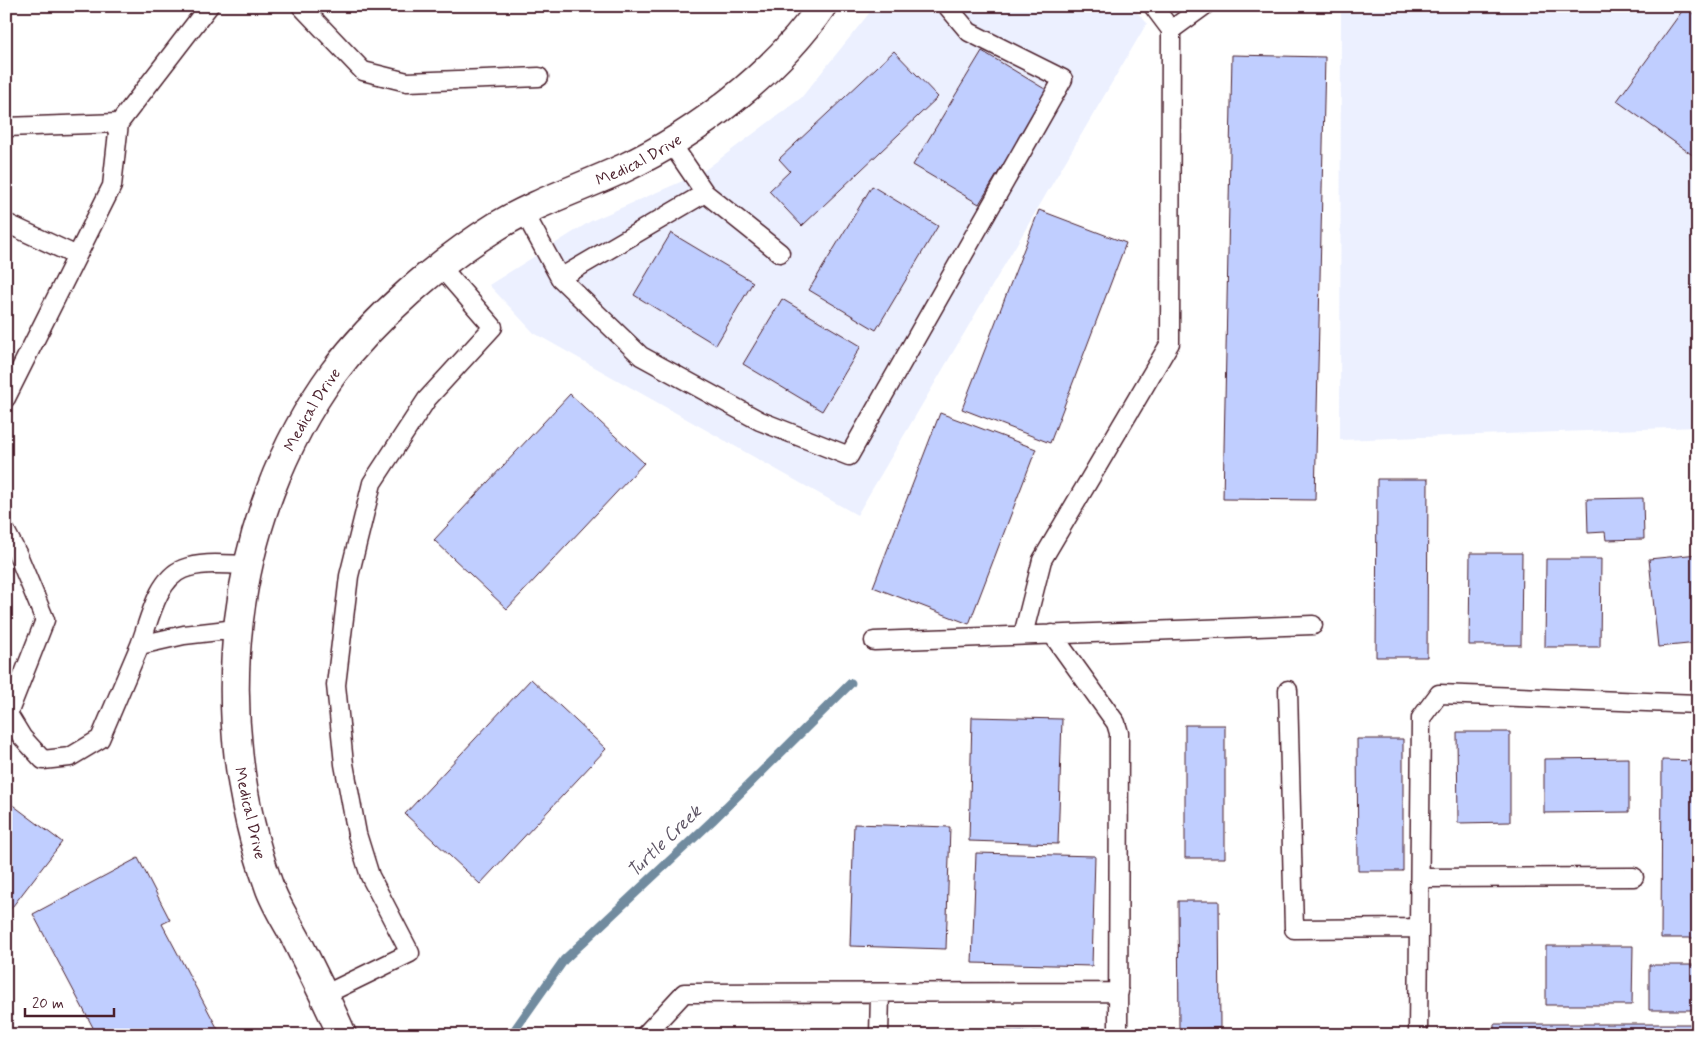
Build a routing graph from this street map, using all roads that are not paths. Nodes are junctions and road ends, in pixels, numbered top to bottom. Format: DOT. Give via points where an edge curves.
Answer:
graph roads {
  1 [pos="209,6"];
  2 [pos="301,6"];
  3 [pos="822,6"];
  4 [pos="948,6"];
  5 [pos="1153,6"];
  6 [pos="1204,6"];
  7 [pos="1171,30"];
  8 [pos="539,77"];
  9 [pos="118,123"];
  10 [pos="6,127"];
  11 [pos="671,143"];
  12 [pos="705,193"];
  13 [pos="524,212"];
  14 [pos="6,224"];
  15 [pos="780,254"];
  16 [pos="77,256"];
  17 [pos="440,266"];
  18 [pos="560,278"];
  19 [pos="6,398"];
  20 [pos="6,532"];
  21 [pos="12,552"];
  22 [pos="249,565"];
  23 [pos="1313,625"];
  24 [pos="236,629"];
  25 [pos="1052,634"];
  26 [pos="1023,635"];
  27 [pos="874,641"];
  28 [pos="140,645"];
  29 [pos="1288,690"];
  30 [pos="1698,704"];
  31 [pos="1634,876"];
  32 [pos="1420,878"];
  33 [pos="1419,928"];
  34 [pos="1119,992"];
  35 [pos="880,994"];
  36 [pos="324,995"];
  37 [pos="342,1035"];
  38 [pos="645,1035"];
  39 [pos="879,1035"];
  40 [pos="1118,1035"];
  41 [pos="1418,1035"];
  1 -- 9 [label="lane"];
  2 -- 8 [label="lane" via="363,71 407,82"];
  3 -- 11 [label="street, Medical Drive" via="779,57 707,121"];
  4 -- 18 [label="lane" via="969,32 1063,79 850,456 760,421 641,356"];
  5 -- 7 [label="lane"];
  6 -- 7 [label="lane"];
  7 -- 26 [label="lane" via="1170,343 1042,560"];
  9 -- 10 [label="lane"];
  9 -- 16 [label="lane" via="112,186"];
  11 -- 12 [label="lane"];
  11 -- 13 [label="street, Medical Drive" via="623,169"];
  12 -- 15 [label="lane"];
  12 -- 18 [label="lane"];
  13 -- 17 [label="street, Medical Drive" via="454,254"];
  13 -- 18 [label="lane"];
  14 -- 16 [label="lane"];
  16 -- 19 [label="lane"];
  17 -- 22 [label="street, Medical Drive" via="368,333 335,372 302,423 276,478 257,530"];
  17 -- 36 [label="lane" via="493,327 427,399 372,483 349,576 336,685 344,764 357,834 370,876 410,953"];
  20 -- 21 [label="lane"];
  21 -- 28 [label="lane" via="45,620 8,714 43,760 70,757 100,739"];
  22 -- 24 [label="street, Medical Drive"];
  22 -- 28 [label="lane" via="202,565 183,568 173,574 164,584"];
  23 -- 25 [label="lane"];
  24 -- 28 [label="lane" via="184,635"];
  24 -- 36 [label="street, Medical Drive" via="234,715 249,814 269,888"];
  25 -- 26 [label="lane"];
  25 -- 34 [label="lane" via="1116,723 1119,733"];
  26 -- 27 [label="lane"];
  29 -- 33 [label="lane" via="1294,928"];
  30 -- 32 [label="lane" via="1439,694 1421,718"];
  31 -- 32 [label="lane"];
  32 -- 33 [label="lane"];
  33 -- 41 [label="lane"];
  34 -- 35 [label="lane"];
  34 -- 40 [label="lane"];
  35 -- 38 [label="lane" via="684,993"];
  35 -- 39 [label="lane"];
  36 -- 37 [label="street, Medical Drive"];
}
